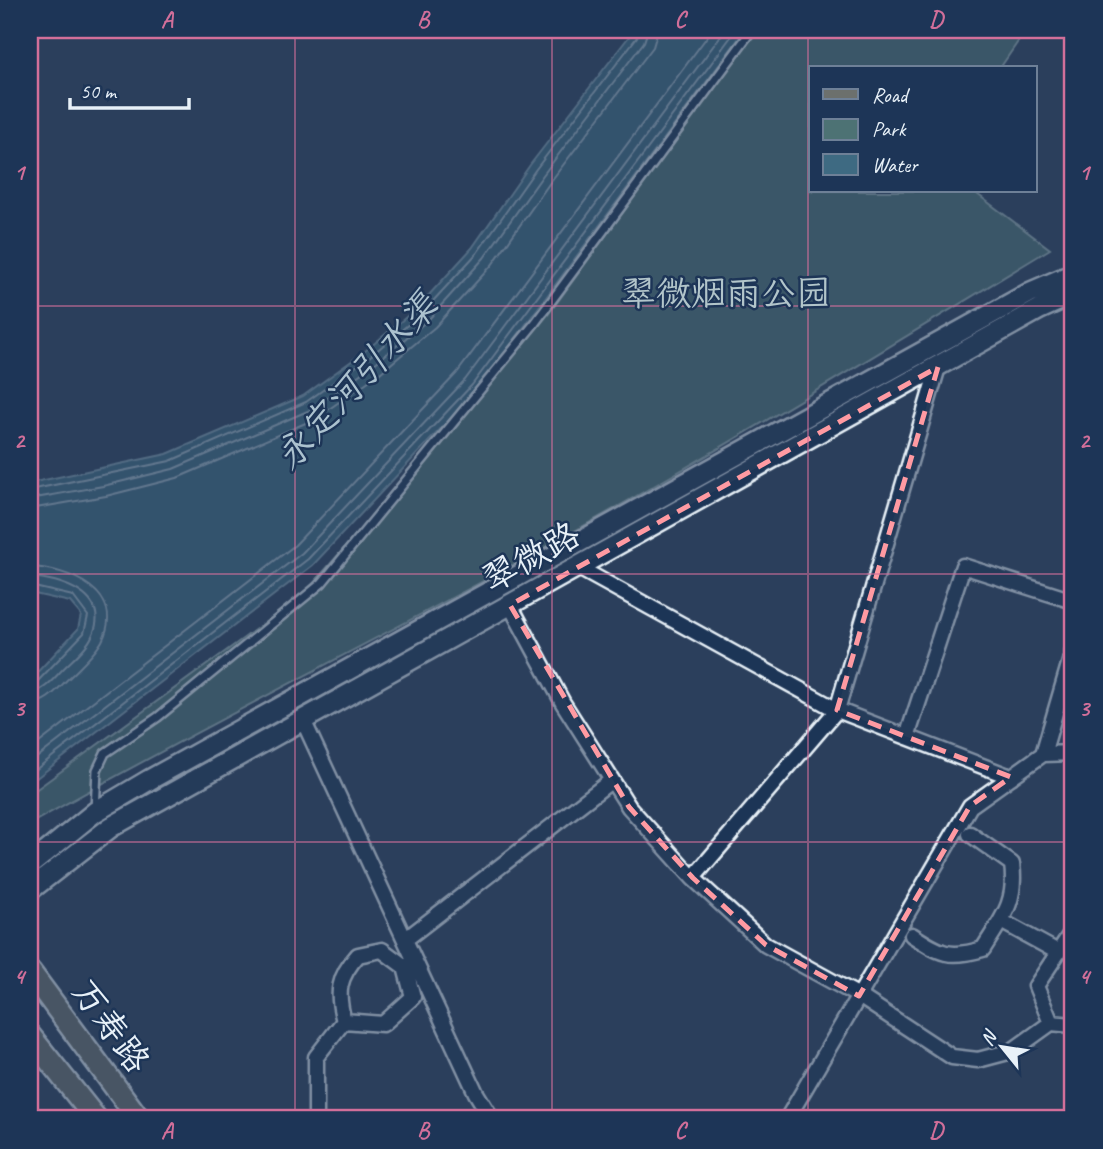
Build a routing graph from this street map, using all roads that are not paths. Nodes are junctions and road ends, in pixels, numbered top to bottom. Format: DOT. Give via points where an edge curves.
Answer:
graph roads {
  1 [pos="752,30"];
  2 [pos="1073,274"];
  3 [pos="1073,294"];
  4 [pos="938,367"];
  5 [pos="577,567"];
  6 [pos="1073,601"];
  7 [pos="510,605"];
  8 [pos="1073,651"];
  9 [pos="837,710"];
  10 [pos="303,720"];
  11 [pos="907,737"];
  12 [pos="1073,753"];
  13 [pos="1043,754"];
  14 [pos="1011,777"];
  15 [pos="612,780"];
  16 [pos="95,811"];
  17 [pos="970,834"];
  18 [pos="30,865"];
  19 [pos="693,878"];
  20 [pos="30,890"];
  21 [pos="1000,921"];
  22 [pos="1073,930"];
  23 [pos="912,935"];
  24 [pos="406,939"];
  25 [pos="1056,951"];
  26 [pos="30,972"];
  27 [pos="859,996"];
  28 [pos="344,1021"];
  29 [pos="1051,1023"];
  30 [pos="1073,1025"];
  31 [pos="30,1036"];
  32 [pos="96,1119"];
  33 [pos="139,1119"];
  34 [pos="316,1119"];
  35 [pos="492,1119"];
  36 [pos="787,1119"];
  1 -- 16 [label="lane" via="535,323 330,574 158,718 105,753 97,770"];
  2 -- 16 [label="main road, 翠微路" via="1031,292"];
  3 -- 4 [label="main road, 翠微路"];
  4 -- 5 [label="main road, 翠微路"];
  4 -- 9 [label="street"];
  5 -- 7 [label="main road, 翠微路"];
  5 -- 9 [label="street"];
  6 -- 11 [label="street" via="963,566"];
  7 -- 10 [label="main road, 翠微路"];
  7 -- 15 [label="street" via="563,703"];
  8 -- 13 [label="street"];
  9 -- 11 [label="street"];
  9 -- 19 [label="street"];
  10 -- 20 [label="main road, 翠微路" via="111,827"];
  10 -- 24 [label="street"];
  11 -- 14 [label="street"];
  12 -- 13 [label="street"];
  13 -- 14 [label="street"];
  14 -- 27 [label="street" via="970,806"];
  15 -- 19 [label="street" via="629,807"];
  15 -- 24 [label="street"];
  16 -- 18 [label="main road, 翠微路"];
  17 -- 21 [label="street" via="1012,864 1015,890"];
  19 -- 27 [label="street" via="766,945"];
  21 -- 23 [label="street" via="983,949 959,957"];
  21 -- 25 [label="street"];
  22 -- 25 [label="street"];
  24 -- 35 [label="street"];
  25 -- 29 [label="street" via="1036,986"];
  26 -- 33 [label="main road, 万寿路"];
  27 -- 29 [label="street" via="952,1057 978,1060 1012,1051"];
  27 -- 36 [label="street"];
  28 -- 28 [label="street" via="338,983 358,955 382,950 405,967 413,997 383,1024"];
  28 -- 34 [label="street" via="316,1057"];
  29 -- 30 [label="street"];
  31 -- 32 [label="main road, 万寿路"];
}
